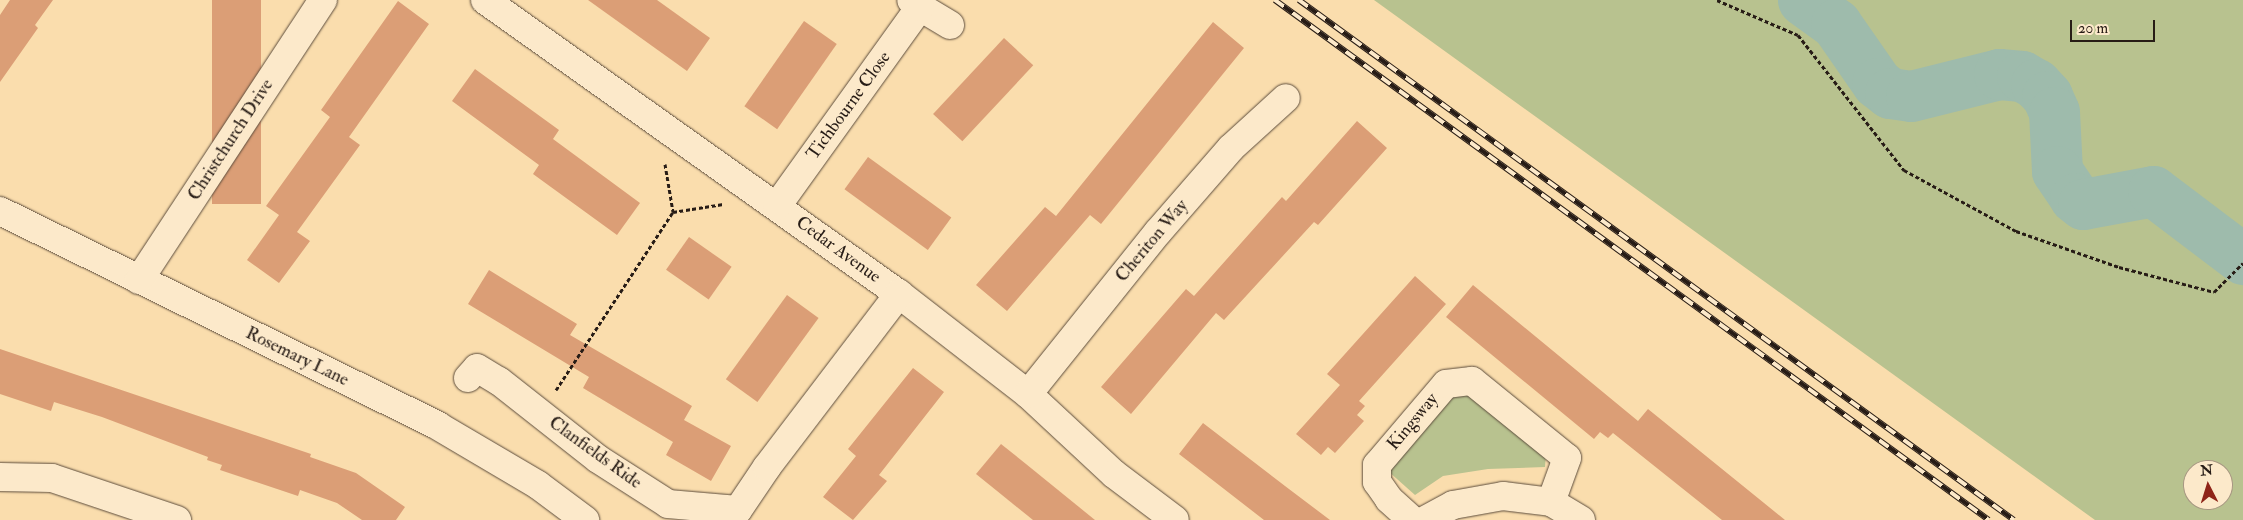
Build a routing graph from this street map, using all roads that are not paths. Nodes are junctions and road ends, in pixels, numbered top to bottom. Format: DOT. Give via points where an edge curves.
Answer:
graph roads {
  1 [pos="322,0"];
  2 [pos="485,0"];
  3 [pos="916,3"];
  4 [pos="950,26"];
  5 [pos="1286,98"];
  6 [pos="771,202"];
  7 [pos="0,211"];
  8 [pos="139,280"];
  9 [pos="899,294"];
  10 [pos="468,378"];
  11 [pos="1028,394"];
  12 [pos="0,477"];
  13 [pos="1551,502"];
  14 [pos="742,515"];
  15 [pos="177,520"];
  16 [pos="584,520"];
  17 [pos="1175,520"];
  18 [pos="1412,520"];
  19 [pos="1425,520"];
  20 [pos="1581,520"];
  1 -- 8 [label="street, Christchurch Drive"];
  2 -- 6 [label="street, Cedar Avenue"];
  3 -- 4 [label="street, Tichbourne Close"];
  3 -- 6 [label="street, Tichbourne Close"];
  5 -- 11 [label="street, Cheriton Way" via="1213,169"];
  6 -- 9 [label="street, Cedar Avenue"];
  7 -- 8 [label="street, Rosemary Lane"];
  8 -- 16 [label="street, Rosemary Lane" via="446,430 538,485"];
  9 -- 11 [label="street, Cedar Avenue"];
  9 -- 14 [label="street, Clanfields Ride"];
  10 -- 14 [label="street, Clanfields Ride" via="477,368 598,459 668,504"];
  11 -- 17 [label="street, Cedar Avenue" via="1114,474"];
  12 -- 15 [label="street" via="52,478"];
  13 -- 18 [label="street, Kingsway" via="1567,458 1472,381 1446,384 1377,465 1377,482 1389,499"];
  13 -- 19 [label="street" via="1503,496 1453,505"];
  13 -- 20 [label="street"];
}
